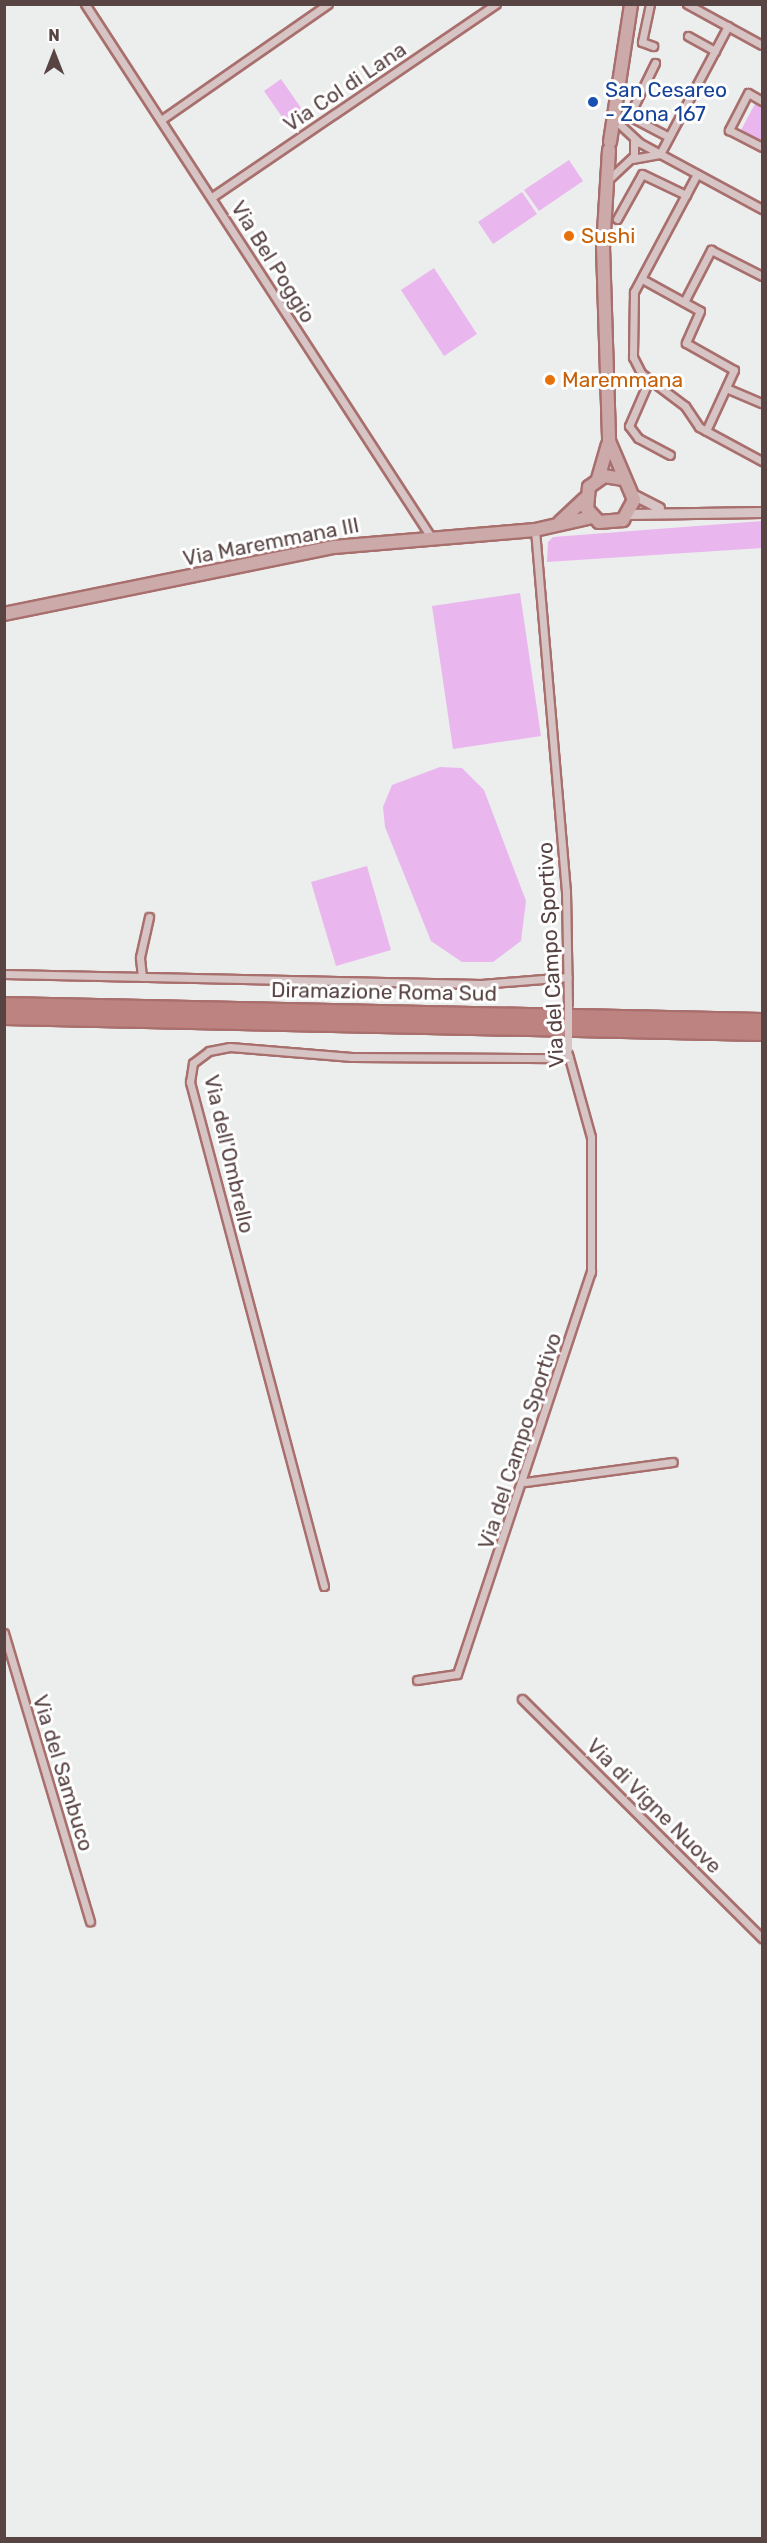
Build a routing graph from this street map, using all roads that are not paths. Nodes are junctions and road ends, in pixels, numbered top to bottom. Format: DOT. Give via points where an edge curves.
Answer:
graph roads {
  1 [pos="85,4"];
  2 [pos="328,4"];
  3 [pos="496,4"];
  4 [pos="631,4"];
  5 [pos="650,4"];
  6 [pos="687,4"];
  7 [pos="728,26"];
  8 [pos="687,36"];
  9 [pos="762,45"];
  10 [pos="653,46"];
  11 [pos="715,51"];
  12 [pos="655,63"];
  13 [pos="762,101"];
  14 [pos="612,112"];
  15 [pos="161,120"];
  16 [pos="631,137"];
  17 [pos="669,137"];
  18 [pos="610,146"];
  19 [pos="762,147"];
  20 [pos="660,154"];
  21 [pos="630,160"];
  22 [pos="697,174"];
  23 [pos="606,190"];
  24 [pos="686,195"];
  25 [pos="212,197"];
  26 [pos="762,209"];
  27 [pos="617,219"];
  28 [pos="762,276"];
  29 [pos="642,279"];
  30 [pos="684,302"];
  31 [pos="649,380"];
  32 [pos="726,388"];
  33 [pos="762,403"];
  34 [pos="706,431"];
  35 [pos="609,441"];
  36 [pos="670,455"];
  37 [pos="762,461"];
  38 [pos="598,479"];
  39 [pos="622,479"];
  40 [pos="634,495"];
  41 [pos="585,499"];
  42 [pos="670,511"];
  43 [pos="761,511"];
  44 [pos="629,514"];
  45 [pos="592,517"];
  46 [pos="549,528"];
  47 [pos="535,530"];
  48 [pos="431,537"];
  49 [pos="4,614"];
  50 [pos="149,917"];
  51 [pos="4,974"];
  52 [pos="142,977"];
  53 [pos="568,977"];
  54 [pos="4,1005"];
  55 [pos="4,1017"];
  56 [pos="762,1021"];
  57 [pos="762,1033"];
  58 [pos="569,1058"];
  59 [pos="673,1462"];
  60 [pos="525,1482"];
  61 [pos="324,1586"];
  62 [pos="4,1633"];
  63 [pos="417,1680"];
  64 [pos="522,1699"];
  65 [pos="90,1922"];
  66 [pos="762,1938"];
  1 -- 15 [label="street, Via Bel Poggio"];
  2 -- 15 [label="street"];
  3 -- 25 [label="street, Via Col di Lana"];
  4 -- 14 [label="main road"];
  5 -- 10 [label="street" via="642,42"];
  6 -- 7 [label="street"];
  7 -- 9 [label="street"];
  7 -- 11 [label="street"];
  8 -- 11 [label="street"];
  11 -- 17 [label="street"];
  12 -- 17 [label="street" via="629,116"];
  13 -- 19 [label="street" via="748,93 729,130"];
  14 -- 16 [label="street"];
  14 -- 18 [label="main road"];
  15 -- 25 [label="street, Via Bel Poggio"];
  16 -- 18 [label="street"];
  16 -- 20 [label="street"];
  16 -- 21 [label="street" via="637,149"];
  17 -- 20 [label="street"];
  18 -- 21 [label="street" via="614,159"];
  18 -- 23 [label="main road"];
  20 -- 21 [label="street"];
  20 -- 22 [label="street"];
  21 -- 23 [label="street" via="611,174"];
  22 -- 24 [label="street"];
  22 -- 26 [label="street"];
  23 -- 35 [label="main road"];
  24 -- 27 [label="street" via="642,174"];
  24 -- 29 [label="street"];
  25 -- 48 [label="street, Via Bel Poggio"];
  28 -- 30 [label="street" via="711,250"];
  29 -- 30 [label="street"];
  29 -- 31 [label="street" via="632,302 633,351"];
  30 -- 32 [label="street" via="700,311 686,343 734,370"];
  31 -- 34 [label="street" via="685,406"];
  31 -- 36 [label="street" via="628,426 638,438"];
  32 -- 33 [label="street"];
  32 -- 34 [label="street"];
  34 -- 37 [label="street"];
  35 -- 38 [label="main road"];
  35 -- 39 [label="main road"];
  38 -- 39 [label="main road"];
  38 -- 41 [label="main road"];
  39 -- 40 [label="main road"];
  40 -- 42 [label="street"];
  40 -- 44 [label="main road"];
  41 -- 45 [label="main road"];
  41 -- 46 [label="main road"];
  42 -- 43 [label="street"];
  42 -- 44 [label="street"];
  44 -- 45 [label="main road, Via Maremmana III" via="615,524"];
  45 -- 46 [label="main road, Via Maremmana III"];
  46 -- 47 [label="main road, Via Maremmana III"];
  47 -- 48 [label="main road, Via Maremmana III"];
  47 -- 53 [label="street, Via del Campo Sportivo" via="566,891"];
  48 -- 49 [label="main road, Via Maremmana III" via="334,547"];
  50 -- 52 [label="street" via="141,950"];
  51 -- 52 [label="street"];
  52 -- 53 [label="street" via="481,984"];
  53 -- 58 [label="street, Via del Campo Sportivo, bridge"];
  54 -- 56 [label="highway, Diramazione Roma Sud"];
  55 -- 57 [label="highway, Diramazione Roma Sud"];
  58 -- 60 [label="street, Via del Campo Sportivo" via="591,1137 593,1258"];
  58 -- 61 [label="street, Via dell'Ombrello" via="352,1057 230,1047 208,1051 193,1063 190,1082"];
  59 -- 60 [label="street"];
  60 -- 63 [label="street, Via del Campo Sportivo" via="457,1674"];
  62 -- 65 [label="street, Via del Sambuco"];
  64 -- 66 [label="street, Via di Vigne Nuove"];
}
